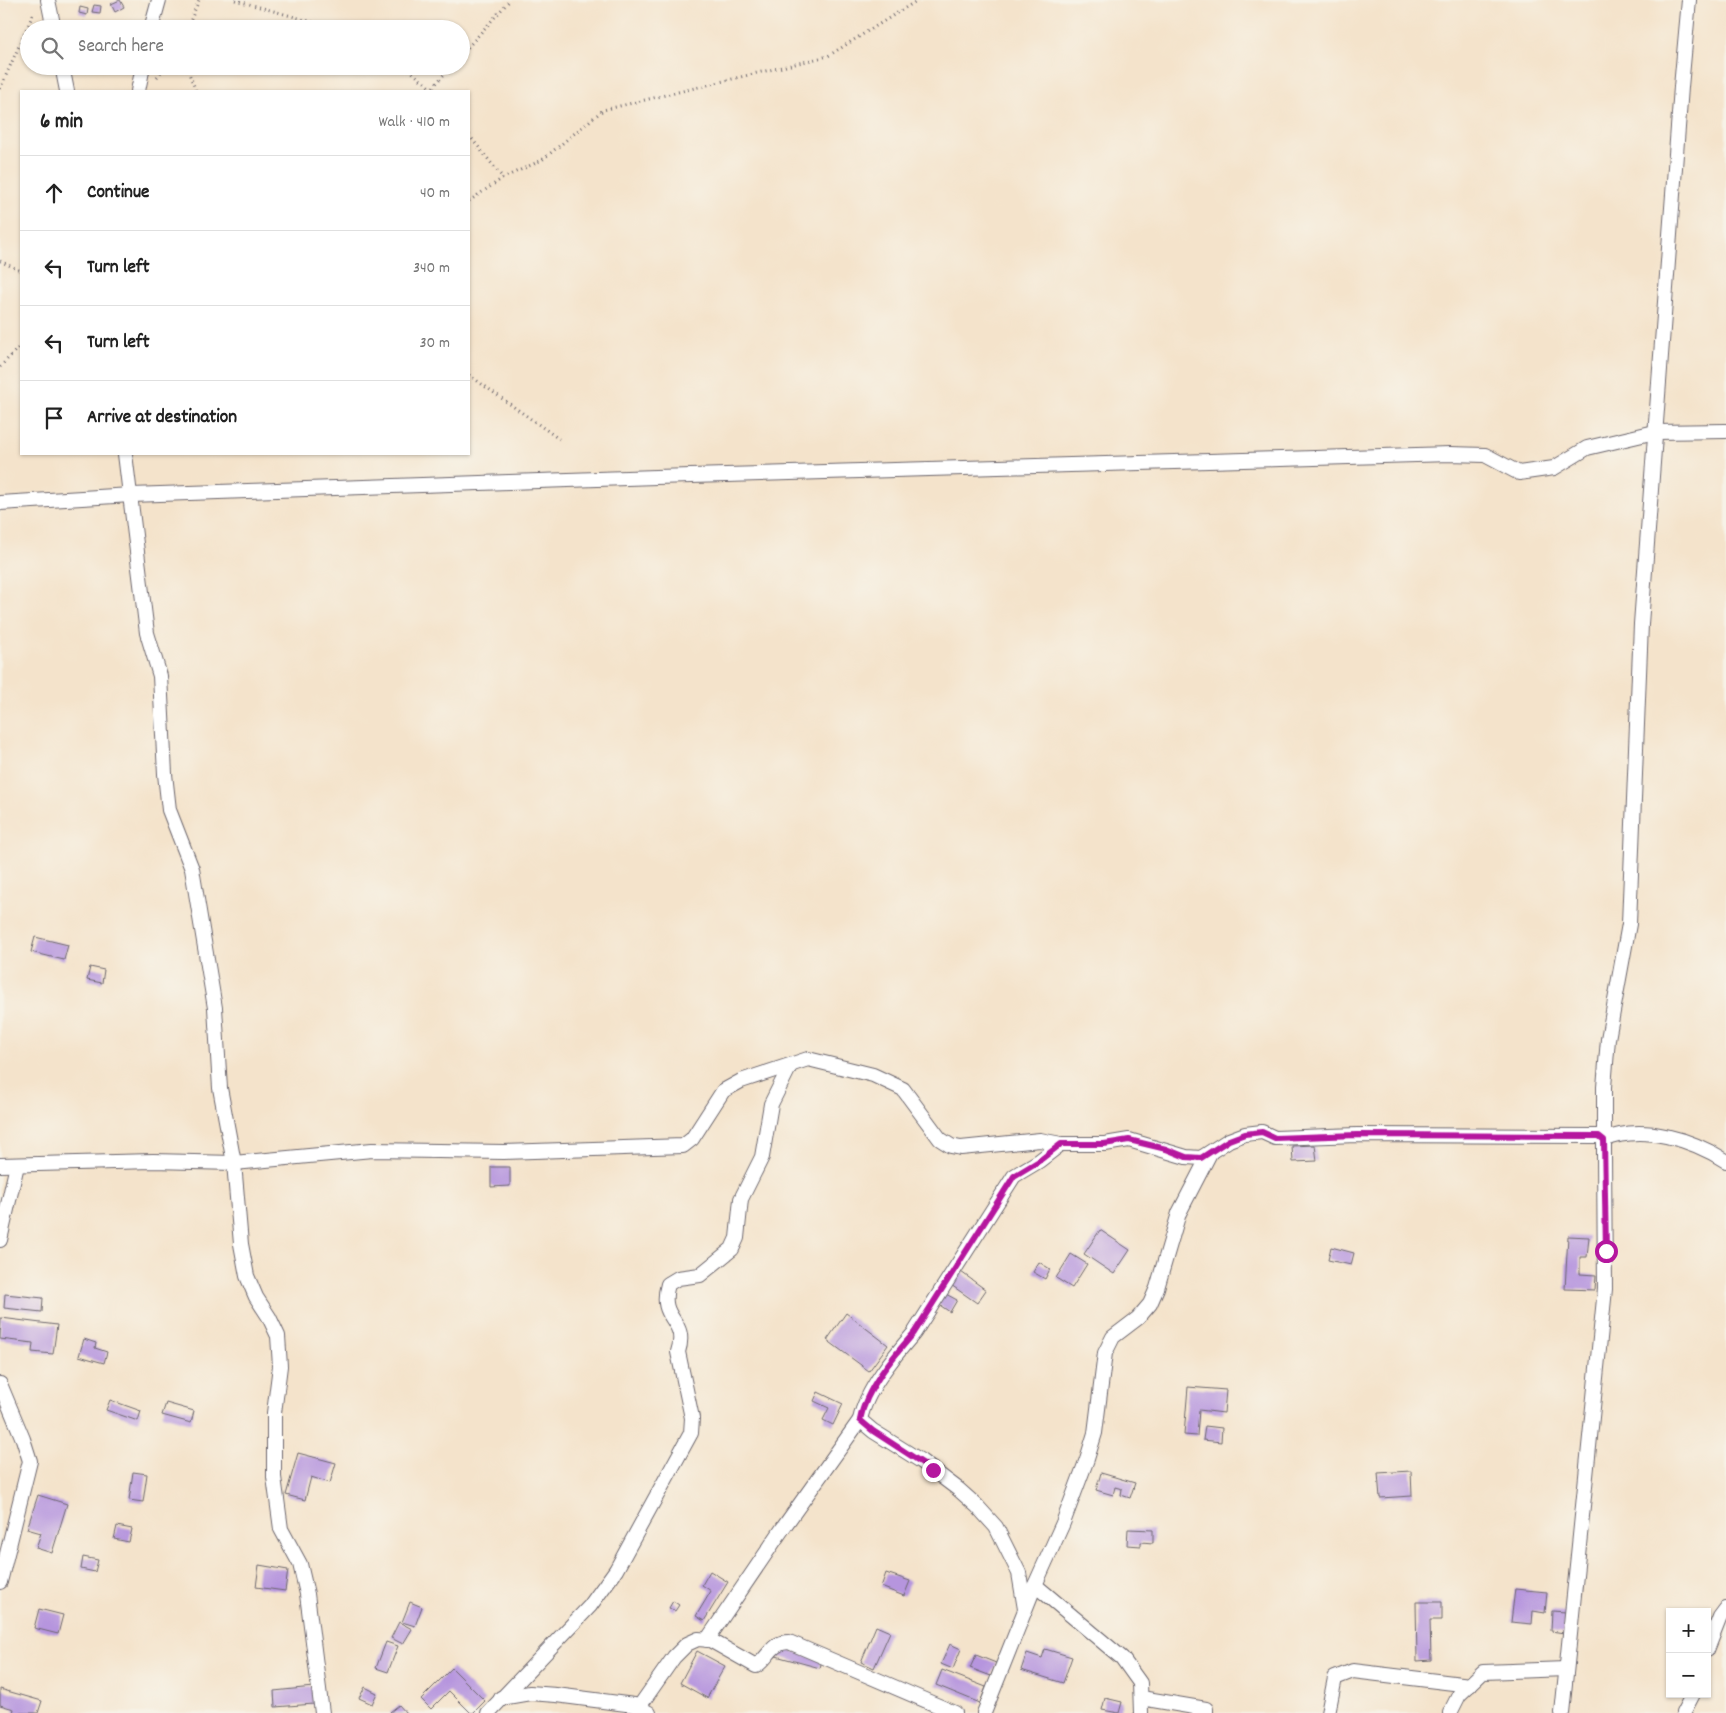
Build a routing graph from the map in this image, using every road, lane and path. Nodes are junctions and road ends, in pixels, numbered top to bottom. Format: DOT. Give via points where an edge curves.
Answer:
graph roads {
  1 [pos="48,0"];
  2 [pos="159,0"];
  3 [pos="199,0"];
  4 [pos="235,0"];
  5 [pos="510,0"];
  6 [pos="918,0"];
  7 [pos="1689,0"];
  8 [pos="36,8"];
  9 [pos="31,20"];
  10 [pos="52,20"];
  11 [pos="153,20"];
  12 [pos="191,20"];
  13 [pos="305,20"];
  14 [pos="20,44"];
  15 [pos="470,45"];
  16 [pos="64,75"];
  17 [pos="141,75"];
  18 [pos="190,75"];
  19 [pos="415,75"];
  20 [pos="444,75"];
  21 [pos="0,89"];
  22 [pos="67,90"];
  23 [pos="138,90"];
  24 [pos="196,90"];
  25 [pos="432,90"];
  26 [pos="470,136"];
  27 [pos="503,178"];
  28 [pos="470,200"];
  29 [pos="0,261"];
  30 [pos="20,271"];
  31 [pos="20,346"];
  32 [pos="0,367"];
  33 [pos="470,376"];
  34 [pos="1726,430"];
  35 [pos="1655,432"];
  36 [pos="559,438"];
  37 [pos="125,455"];
  38 [pos="131,495"];
  39 [pos="0,503"];
  40 [pos="790,1066"];
  41 [pos="1604,1140"];
  42 [pos="1061,1144"];
  43 [pos="1210,1153"];
  44 [pos="1726,1161"];
  45 [pos="234,1162"];
  46 [pos="0,1165"];
  47 [pos="17,1165"];
  48 [pos="0,1240"];
  49 [pos="0,1384"];
  50 [pos="860,1420"];
  51 [pos="0,1582"];
  52 [pos="1035,1585"];
  53 [pos="1025,1609"];
  54 [pos="1726,1609"];
  55 [pos="707,1640"];
  56 [pos="1711,1640"];
  57 [pos="1566,1669"];
  58 [pos="1470,1685"];
  59 [pos="501,1698"];
  60 [pos="1141,1698"];
  61 [pos="1691,1698"];
  62 [pos="644,1710"];
  63 [pos="322,1713"];
  64 [pos="488,1713"];
  65 [pos="954,1713"];
  66 [pos="984,1713"];
  67 [pos="1142,1713"];
  68 [pos="1206,1713"];
  69 [pos="1328,1713"];
  70 [pos="1450,1713"];
  71 [pos="1562,1713"];
  72 [pos="1683,1713"];
  1 -- 10 [label="street"];
  2 -- 11 [label="street"];
  3 -- 12 [label="path"];
  4 -- 13 [label="path"];
  5 -- 15 [label="path"];
  6 -- 27 [label="path" via="828,56 603,110 542,160"];
  7 -- 35 [label="street"];
  8 -- 9 [label="path"];
  14 -- 21 [label="path"];
  16 -- 22 [label="street"];
  17 -- 23 [label="street"];
  18 -- 24 [label="path"];
  19 -- 25 [label="path"];
  20 -- 25 [label="path"];
  26 -- 27 [label="path"];
  27 -- 28 [label="path"];
  29 -- 30 [label="path"];
  31 -- 32 [label="path"];
  33 -- 36 [label="path"];
  34 -- 35 [label="street"];
  35 -- 38 [label="street" via="1587,448 1554,468 1519,473 1485,455 1450,454"];
  35 -- 41 [label="street" via="1641,624 1629,924 1608,1039"];
  37 -- 38 [label="street"];
  38 -- 39 [label="street"];
  38 -- 45 [label="street" via="147,633 160,676 169,810 192,869 215,1008 220,1088"];
  40 -- 42 [label="street" via="808,1059 873,1075 903,1089 940,1140 950,1146 961,1148 1040,1140"];
  40 -- 45 [label="street" via="741,1081 723,1091 692,1140 683,1146 504,1152 372,1150"];
  40 -- 59 [label="street" via="771,1104 762,1157 741,1199 737,1238 732,1249 700,1275 678,1278 668,1284 664,1296 668,1316 678,1324 680,1332 678,1352 692,1418 691,1433 616,1570 590,1606"];
  41 -- 43 [label="street" via="1591,1135 1275,1138 1262,1132 1229,1140"];
  41 -- 44 [label="street" via="1617,1134 1658,1136 1703,1147"];
  41 -- 57 [label="street" via="1605,1289"];
  42 -- 43 [label="street" via="1104,1144 1129,1140 1186,1157 1201,1158"];
  42 -- 50 [label="street" via="1014,1176 924,1317 863,1404"];
  43 -- 52 [label="street" via="1179,1213 1150,1304 1113,1337 1105,1353 1094,1433 1087,1459"];
  45 -- 47 [label="street"];
  45 -- 63 [label="street" via="247,1276 278,1336 280,1366 274,1413 274,1477 281,1529 300,1564 307,1594"];
  46 -- 47 [label="street"];
  47 -- 48 [label="street"];
  49 -- 51 [label="street" via="30,1461"];
  50 -- 53 [label="street" via="958,1489 996,1527 1019,1573"];
  50 -- 55 [label="street"];
  52 -- 53 [label="street"];
  52 -- 60 [label="street" via="1122,1658 1140,1683"];
  53 -- 66 [label="street"];
  54 -- 56 [label="street"];
  55 -- 62 [label="street" via="698,1639 687,1644 674,1657"];
  55 -- 65 [label="street" via="756,1666 775,1646 789,1642"];
  57 -- 58 [label="street" via="1483,1672"];
  57 -- 71 [label="street"];
  58 -- 69 [label="street" via="1353,1671 1335,1678"];
  58 -- 70 [label="street" via="1459,1695"];
  59 -- 62 [label="street" via="530,1693 556,1695 634,1705"];
  59 -- 64 [label="street"];
  60 -- 67 [label="street"];
  60 -- 68 [label="street" via="1206,1709"];
  61 -- 72 [label="street"];
}
